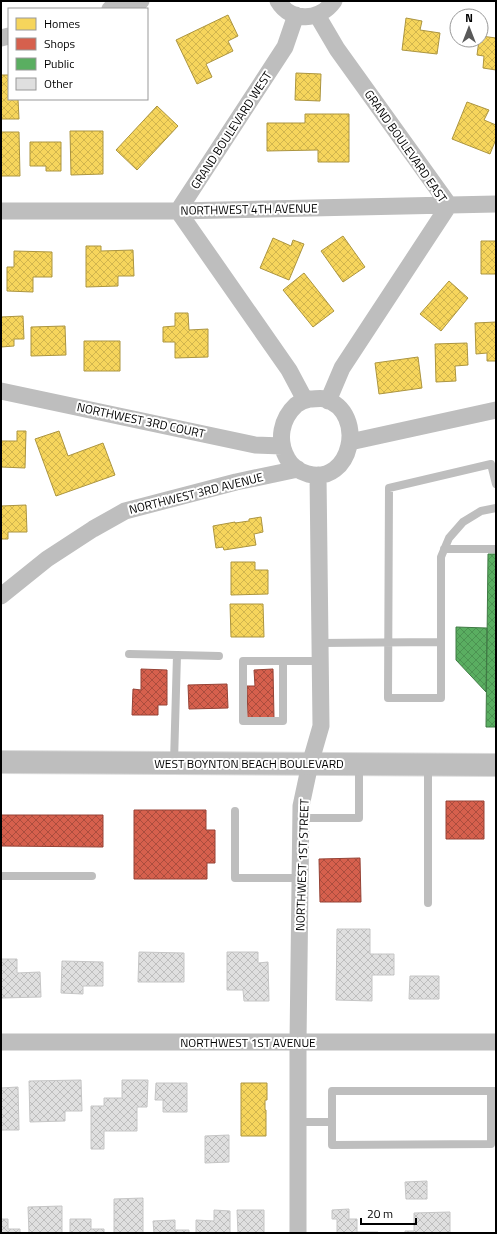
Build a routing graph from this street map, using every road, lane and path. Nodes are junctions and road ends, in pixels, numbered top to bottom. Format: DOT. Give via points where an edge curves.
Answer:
graph roads {
  1 [pos="141,1"];
  2 [pos="278,1"];
  3 [pos="334,1"];
  4 [pos="114,8"];
  5 [pos="296,15"];
  6 [pos="317,15"];
  7 [pos="496,204"];
  8 [pos="449,205"];
  9 [pos="1,211"];
  10 [pos="178,211"];
  11 [pos="1,390"];
  12 [pos="306,400"];
  13 [pos="328,401"];
  14 [pos="496,410"];
  15 [pos="350,442"];
  16 [pos="282,446"];
  17 [pos="494,463"];
  18 [pos="298,469"];
  19 [pos="318,475"];
  20 [pos="496,484"];
  21 [pos="496,508"];
  22 [pos="444,549"];
  23 [pos="496,549"];
  24 [pos="1,596"];
  25 [pos="388,642"];
  26 [pos="441,642"];
  27 [pos="320,643"];
  28 [pos="129,654"];
  29 [pos="177,655"];
  30 [pos="219,656"];
  31 [pos="284,661"];
  32 [pos="320,661"];
  33 [pos="1,762"];
  34 [pos="174,763"];
  35 [pos="310,764"];
  36 [pos="359,764"];
  37 [pos="428,764"];
  38 [pos="496,765"];
  39 [pos="235,811"];
  40 [pos="301,818"];
  41 [pos="1,876"];
  42 [pos="92,876"];
  43 [pos="300,878"];
  44 [pos="428,903"];
  45 [pos="1,1042"];
  46 [pos="298,1042"];
  47 [pos="496,1042"];
  48 [pos="494,1091"];
  49 [pos="298,1122"];
  50 [pos="332,1122"];
  51 [pos="298,1233"];
  1 -- 4 [label="street"];
  2 -- 5 [label="street" via="287,12"];
  3 -- 6 [label="street"];
  5 -- 6 [label="street"];
  5 -- 10 [label="street, GRAND BOULEVARD WEST" via="285,47"];
  6 -- 8 [label="street, GRAND BOULEVARD EAST" via="337,49"];
  7 -- 8 [label="street, NORTHWEST 4TH AVENUE"];
  8 -- 10 [label="street, NORTHWEST 4TH AVENUE"];
  8 -- 13 [label="street, GRAND BOULEVARD EAST" via="342,368"];
  9 -- 10 [label="street, NORTHWEST 4TH AVENUE"];
  10 -- 12 [label="street" via="289,370"];
  11 -- 16 [label="street, NORTHWEST 3RD COURT" via="255,445"];
  12 -- 13 [label="street" via="310,398"];
  12 -- 16 [label="street" via="297,404 286,416 281,430"];
  13 -- 15 [label="street" via="339,408 345,416 349,426"];
  14 -- 15 [label="street"];
  15 -- 19 [label="street" via="346,457 339,465"];
  16 -- 18 [label="street" via="291,464"];
  17 -- 20 [label="lane"];
  17 -- 25 [label="lane" via="389,488"];
  18 -- 19 [label="street" via="302,473"];
  18 -- 24 [label="street, NORTHWEST 3RD AVENUE" via="125,511 46,559"];
  19 -- 27 [label="street, NORTHWEST 1ST STREET"];
  21 -- 22 [label="lane" via="481,511 463,522 449,538"];
  22 -- 23 [label="lane"];
  22 -- 26 [label="lane" via="441,557"];
  25 -- 26 [label="lane"];
  25 -- 26 [label="lane" via="388,698 440,698"];
  25 -- 27 [label="lane"];
  27 -- 32 [label="street, NORTHWEST 1ST STREET"];
  28 -- 29 [label="lane"];
  29 -- 30 [label="lane"];
  29 -- 34 [label="lane"];
  31 -- 31 [label="lane" via="284,721 243,722 243,661"];
  31 -- 32 [label="lane"];
  32 -- 35 [label="street, NORTHWEST 1ST STREET" via="321,726"];
  33 -- 34 [label="main road, WEST BOYNTON BEACH BOULEVARD"];
  34 -- 35 [label="main road, WEST BOYNTON BEACH BOULEVARD"];
  35 -- 36 [label="main road, WEST BOYNTON BEACH BOULEVARD"];
  35 -- 40 [label="street, NORTHWEST 1ST STREET"];
  36 -- 37 [label="main road, WEST BOYNTON BEACH BOULEVARD"];
  36 -- 40 [label="lane" via="359,818"];
  37 -- 38 [label="main road, WEST BOYNTON BEACH BOULEVARD"];
  37 -- 44 [label="lane"];
  39 -- 43 [label="lane" via="235,878"];
  40 -- 43 [label="street, NORTHWEST 1ST STREET"];
  41 -- 42 [label="lane"];
  43 -- 46 [label="street, NORTHWEST 1ST STREET"];
  45 -- 46 [label="street, NORTHWEST 1ST AVENUE"];
  46 -- 47 [label="street, NORTHWEST 1ST AVENUE"];
  46 -- 49 [label="street, NORTHWEST 1ST STREET"];
  48 -- 50 [label="lane" via="332,1091"];
  48 -- 50 [label="lane" via="491,1144 332,1144"];
  49 -- 50 [label="lane"];
  49 -- 51 [label="street, NORTHWEST 1ST STREET"];
}
